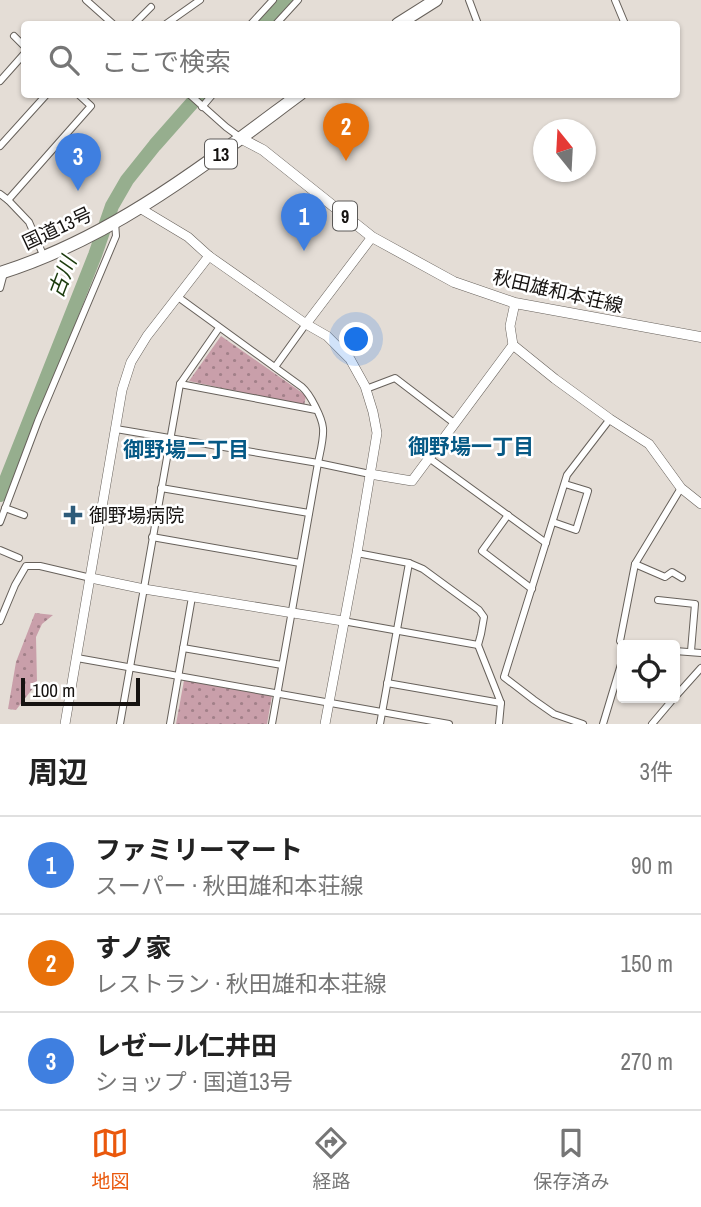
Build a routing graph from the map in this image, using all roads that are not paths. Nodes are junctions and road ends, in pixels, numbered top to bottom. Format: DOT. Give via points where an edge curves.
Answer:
graph roads {
  1 [pos="86,0"];
  2 [pos="273,0"];
  3 [pos="298,0"];
  4 [pos="436,0"];
  5 [pos="469,0"];
  6 [pos="615,0"];
  7 [pos="195,1"];
  8 [pos="151,7"];
  9 [pos="110,21"];
  10 [pos="137,21"];
  11 [pos="170,21"];
  12 [pos="254,21"];
  13 [pos="279,21"];
  14 [pos="403,21"];
  15 [pos="477,21"];
  16 [pos="624,21"];
  17 [pos="14,36"];
  18 [pos="21,43"];
  19 [pos="21,57"];
  20 [pos="0,81"];
  21 [pos="43,98"];
  22 [pos="82,98"];
  23 [pos="194,98"];
  24 [pos="209,98"];
  25 [pos="295,98"];
  26 [pos="201,106"];
  27 [pos="242,139"];
  28 [pos="0,146"];
  29 [pos="0,194"];
  30 [pos="8,201"];
  31 [pos="138,207"];
  32 [pos="114,223"];
  33 [pos="372,237"];
  34 [pos="209,256"];
  35 [pos="44,257"];
  36 [pos="2,272"];
  37 [pos="0,288"];
  38 [pos="178,297"];
  39 [pos="515,303"];
  40 [pos="306,324"];
  41 [pos="219,328"];
  42 [pos="701,337"];
  43 [pos="513,345"];
  44 [pos="275,367"];
  45 [pos="180,384"];
  46 [pos="366,389"];
  47 [pos="316,410"];
  48 [pos="610,419"];
  49 [pos="454,423"];
  50 [pos="116,429"];
  51 [pos="169,439"];
  52 [pos="429,457"];
  53 [pos="318,463"];
  54 [pos="370,474"];
  55 [pos="565,484"];
  56 [pos="161,488"];
  57 [pos="681,488"];
  58 [pos="701,505"];
  59 [pos="5,508"];
  60 [pos="309,513"];
  61 [pos="24,514"];
  62 [pos="508,515"];
  63 [pos="0,522"];
  64 [pos="553,522"];
  65 [pos="152,537"];
  66 [pos="546,543"];
  67 [pos="0,550"];
  68 [pos="357,553"];
  69 [pos="19,558"];
  70 [pos="300,563"];
  71 [pos="409,563"];
  72 [pos="635,564"];
  73 [pos="91,578"];
  74 [pos="682,578"];
  75 [pos="144,589"];
  76 [pos="532,589"];
  77 [pos="192,597"];
  78 [pos="658,600"];
  79 [pos="291,613"];
  80 [pos="0,621"];
  81 [pos="343,621"];
  82 [pos="397,631"];
  83 [pos="620,640"];
  84 [pos="478,645"];
  85 [pos="183,648"];
  86 [pos="680,650"];
  87 [pos="691,651"];
  88 [pos="701,653"];
  89 [pos="76,658"];
  90 [pos="282,665"];
  91 [pos="130,667"];
  92 [pos="701,668"];
  93 [pos="617,675"];
  94 [pos="178,676"];
  95 [pos="387,683"];
  96 [pos="680,691"];
  97 [pos="277,694"];
  98 [pos="329,703"];
  99 [pos="500,703"];
  100 [pos="669,703"];
  101 [pos="382,712"];
  102 [pos="65,724"];
  103 [pos="120,724"];
  104 [pos="170,724"];
  105 [pos="272,724"];
  106 [pos="325,724"];
  107 [pos="380,724"];
  108 [pos="449,724"];
  109 [pos="499,724"];
  110 [pos="583,724"];
  111 [pos="603,724"];
  112 [pos="652,724"];
  1 -- 9 [label="street"];
  2 -- 12 [label="street"];
  3 -- 13 [label="street"];
  4 -- 14 [label="highway"];
  5 -- 15 [label="street"];
  6 -- 16 [label="street"];
  7 -- 11 [label="street"];
  8 -- 10 [label="street"];
  17 -- 18 [label="street"];
  19 -- 20 [label="street"];
  21 -- 28 [label="street"];
  22 -- 30 [label="street" via="91,106"];
  23 -- 26 [label="street"];
  24 -- 26 [label="street"];
  25 -- 27 [label="highway, 国道13号 / 13"];
  26 -- 27 [label="street"];
  27 -- 31 [label="highway, 国道13号 / 13"];
  27 -- 33 [label="main road, 秋田雄和本荘線 / 9" via="263,150"];
  29 -- 30 [label="street"];
  30 -- 35 [label="street" via="29,222"];
  31 -- 32 [label="highway, 国道13号 / 13"];
  31 -- 34 [label="street" via="188,237"];
  32 -- 35 [label="highway, 国道13号 / 13"];
  32 -- 59 [label="street" via="116,236"];
  33 -- 39 [label="main road, 秋田雄和本荘線 / 9" via="443,277"];
  33 -- 40 [label="street"];
  34 -- 38 [label="street"];
  34 -- 40 [label="street"];
  35 -- 36 [label="highway, 国道13号 / 13"];
  36 -- 37 [label="street"];
  38 -- 41 [label="street"];
  38 -- 50 [label="street" via="131,362"];
  39 -- 42 [label="main road, 秋田雄和本荘線 / 9"];
  39 -- 43 [label="street" via="510,326"];
  40 -- 44 [label="street"];
  40 -- 46 [label="street" via="327,336 350,359"];
  41 -- 44 [label="street"];
  41 -- 45 [label="street"];
  43 -- 48 [label="street"];
  43 -- 49 [label="street"];
  44 -- 47 [label="street" via="308,392"];
  45 -- 47 [label="street"];
  45 -- 51 [label="street"];
  46 -- 49 [label="street" via="395,377"];
  46 -- 54 [label="street" via="376,433"];
  47 -- 53 [label="street" via="323,427"];
  48 -- 55 [label="street"];
  48 -- 57 [label="street" via="649,444"];
  49 -- 52 [label="street"];
  50 -- 51 [label="street"];
  50 -- 73 [label="street"];
  51 -- 53 [label="street"];
  51 -- 56 [label="street"];
  52 -- 54 [label="street" via="412,481"];
  52 -- 62 [label="street"];
  53 -- 54 [label="street"];
  53 -- 60 [label="street"];
  54 -- 68 [label="street"];
  55 -- 64 [label="street"];
  55 -- 64 [label="street" via="587,491 576,530"];
  56 -- 60 [label="street"];
  56 -- 65 [label="street"];
  57 -- 58 [label="street"];
  57 -- 72 [label="street"];
  59 -- 61 [label="street"];
  59 -- 63 [label="street"];
  60 -- 70 [label="street"];
  62 -- 66 [label="street"];
  62 -- 76 [label="street" via="482,551"];
  64 -- 66 [label="street"];
  65 -- 70 [label="street"];
  65 -- 75 [label="street"];
  66 -- 76 [label="street"];
  67 -- 69 [label="street"];
  68 -- 71 [label="street"];
  68 -- 81 [label="street"];
  70 -- 79 [label="street"];
  71 -- 82 [label="street"];
  71 -- 84 [label="street" via="479,610 484,617"];
  72 -- 74 [label="street"];
  72 -- 83 [label="street"];
  73 -- 75 [label="street"];
  73 -- 80 [label="street" via="26,566"];
  73 -- 89 [label="street"];
  75 -- 77 [label="street"];
  75 -- 91 [label="street"];
  76 -- 110 [label="street" via="504,677 554,714"];
  77 -- 79 [label="street"];
  77 -- 85 [label="street"];
  78 -- 87 [label="street" via="695,604"];
  79 -- 81 [label="street"];
  79 -- 90 [label="street"];
  81 -- 82 [label="street"];
  81 -- 98 [label="street"];
  82 -- 84 [label="street"];
  82 -- 95 [label="street"];
  84 -- 99 [label="street"];
  85 -- 90 [label="street"];
  85 -- 94 [label="street"];
  86 -- 87 [label="street"];
  87 -- 88 [label="street"];
  89 -- 91 [label="street"];
  89 -- 102 [label="street"];
  90 -- 97 [label="street"];
  91 -- 94 [label="street"];
  91 -- 103 [label="street"];
  92 -- 96 [label="street"];
  93 -- 111 [label="street"];
  94 -- 97 [label="street"];
  94 -- 104 [label="street"];
  95 -- 99 [label="street"];
  95 -- 101 [label="street"];
  97 -- 98 [label="street"];
  97 -- 105 [label="street"];
  98 -- 101 [label="street"];
  98 -- 106 [label="street"];
  99 -- 109 [label="street"];
  100 -- 112 [label="street"];
  101 -- 107 [label="street"];
  101 -- 108 [label="street"];
}
